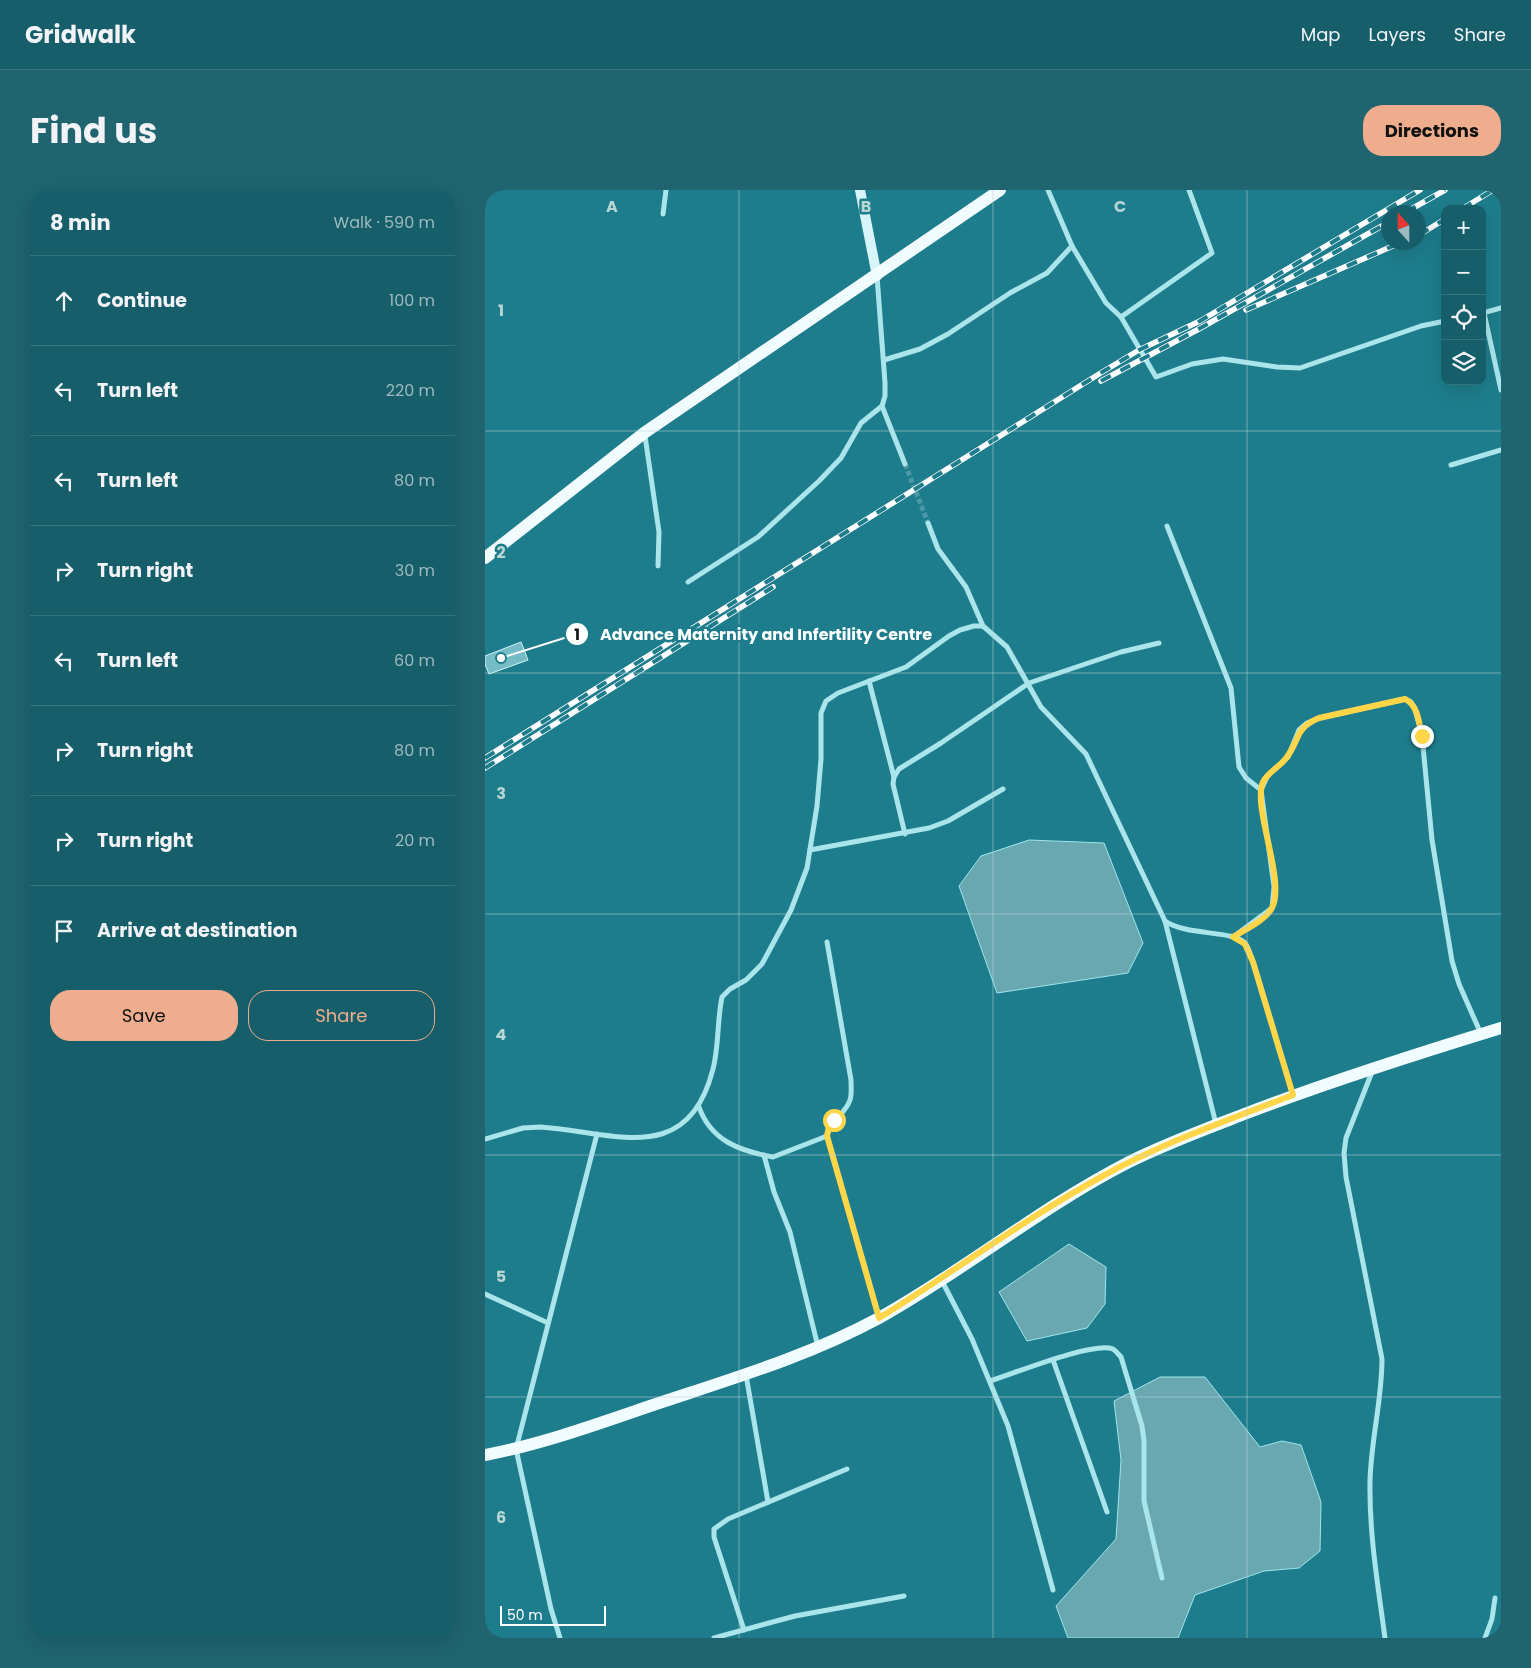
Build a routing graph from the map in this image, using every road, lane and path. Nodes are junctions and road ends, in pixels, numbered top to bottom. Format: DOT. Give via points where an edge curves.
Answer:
graph roads {
  1 [pos="666,190"];
  2 [pos="860,190"];
  3 [pos="1000,190"];
  4 [pos="1047,190"];
  5 [pos="1189,190"];
  6 [pos="663,214"];
  7 [pos="1072,246"];
  8 [pos="877,276"];
  9 [pos="1501,308"];
  10 [pos="1486,312"];
  11 [pos="1121,317"];
  12 [pos="1441,322"];
  13 [pos="1486,326"];
  14 [pos="884,360"];
  15 [pos="1501,390"];
  16 [pos="882,406"];
  17 [pos="644,433"];
  18 [pos="1501,450"];
  19 [pos="905,464"];
  20 [pos="1451,465"];
  21 [pos="928,522"];
  22 [pos="1167,526"];
  23 [pos="485,558"];
  24 [pos="658,566"];
  25 [pos="688,582"];
  26 [pos="983,626"];
  27 [pos="1159,643"];
  28 [pos="869,681"];
  29 [pos="1029,684"];
  30 [pos="894,777"];
  31 [pos="1003,789"];
  32 [pos="1261,790"];
  33 [pos="905,834"];
  34 [pos="810,850"];
  35 [pos="1165,921"];
  36 [pos="1233,937"];
  37 [pos="827,942"];
  38 [pos="1501,1028"];
  39 [pos="1481,1034"];
  40 [pos="1373,1069"];
  41 [pos="1293,1095"];
  42 [pos="699,1107"];
  43 [pos="1216,1125"];
  44 [pos="597,1134"];
  45 [pos="827,1136"];
  46 [pos="485,1139"];
  47 [pos="764,1155"];
  48 [pos="941,1280"];
  49 [pos="485,1294"];
  50 [pos="879,1318"];
  51 [pos="548,1322"];
  52 [pos="818,1347"];
  53 [pos="1053,1360"];
  54 [pos="745,1374"];
  55 [pos="990,1381"];
  56 [pos="516,1449"];
  57 [pos="485,1455"];
  58 [pos="847,1469"];
  59 [pos="767,1502"];
  60 [pos="1107,1512"];
  61 [pos="1162,1578"];
  62 [pos="1053,1590"];
  63 [pos="904,1596"];
  64 [pos="1495,1598"];
  65 [pos="744,1630"];
  66 [pos="560,1638"];
  67 [pos="714,1638"];
  68 [pos="1385,1638"];
  69 [pos="1485,1638"];
  1 -- 6 [label="street"];
  2 -- 8 [label="main road"];
  3 -- 8 [label="main road"];
  4 -- 7 [label="street"];
  5 -- 11 [label="street" via="1212,253"];
  7 -- 11 [label="street" via="1107,304"];
  7 -- 14 [label="street" via="1047,273 948,334"];
  8 -- 14 [label="street"];
  8 -- 17 [label="main road"];
  9 -- 10 [label="street"];
  11 -- 12 [label="street" via="1156,377 1193,364 1223,359 1277,368 1300,368"];
  13 -- 15 [label="street"];
  14 -- 16 [label="street" via="885,396"];
  16 -- 19 [label="street"];
  16 -- 25 [label="street" via="861,423 841,458 758,537"];
  17 -- 23 [label="main road"];
  17 -- 24 [label="street" via="659,532"];
  18 -- 20 [label="street"];
  21 -- 26 [label="street" via="938,549 966,587"];
  22 -- 32 [label="street" via="1229,680 1239,767 1246,778"];
  26 -- 28 [label="street" via="960,630 906,667"];
  26 -- 29 [label="street" via="1007,647"];
  27 -- 29 [label="street" via="1121,652"];
  28 -- 30 [label="street"];
  28 -- 34 [label="street" via="826,701 821,713 821,758"];
  29 -- 30 [label="street" via="908,762"];
  29 -- 35 [label="street" via="1048,716 1086,754"];
  30 -- 33 [label="street"];
  31 -- 33 [label="street" via="948,821"];
  32 -- 36 [label="street" via="1274,900 1267,914"];
  32 -- 39 [label="street" via="1268,775 1287,757 1299,730 1307,723 1395,700 1411,702 1422,736 1432,840 1452,961"];
  33 -- 34 [label="street"];
  34 -- 42 [label="street" via="804,876 773,948 746,980 722,997 713,1067"];
  35 -- 36 [label="street" via="1184,930"];
  35 -- 43 [label="street"];
  36 -- 41 [label="street" via="1245,944 1253,962"];
  37 -- 45 [label="street" via="851,1093 849,1101 829,1126"];
  38 -- 39 [label="main road"];
  39 -- 40 [label="main road"];
  40 -- 41 [label="main road"];
  40 -- 68 [label="street" via="1346,1138 1344,1153 1382,1359 1370,1480"];
  41 -- 43 [label="main road"];
  42 -- 44 [label="street" via="687,1122 647,1138"];
  42 -- 47 [label="street" via="704,1121 715,1135 737,1149"];
  43 -- 48 [label="main road" via="1133,1160 1073,1192"];
  44 -- 46 [label="street" via="523,1128"];
  44 -- 51 [label="street"];
  45 -- 47 [label="street" via="773,1156"];
  45 -- 50 [label="street"];
  47 -- 52 [label="street" via="773,1192 790,1232"];
  48 -- 50 [label="main road"];
  48 -- 55 [label="street"];
  49 -- 51 [label="street"];
  50 -- 52 [label="main road"];
  51 -- 56 [label="street"];
  52 -- 54 [label="main road"];
  53 -- 55 [label="street"];
  53 -- 60 [label="street"];
  53 -- 61 [label="street" via="1102,1348 1114,1350 1121,1357 1145,1441 1144,1500"];
  54 -- 56 [label="main road"];
  54 -- 59 [label="street"];
  55 -- 62 [label="street" via="1017,1452"];
  56 -- 57 [label="main road"];
  56 -- 66 [label="street"];
  58 -- 59 [label="street"];
  59 -- 65 [label="street" via="728,1519 714,1529 713,1537"];
  63 -- 65 [label="street" via="795,1616"];
  64 -- 69 [label="street"];
  65 -- 67 [label="street"];
}
